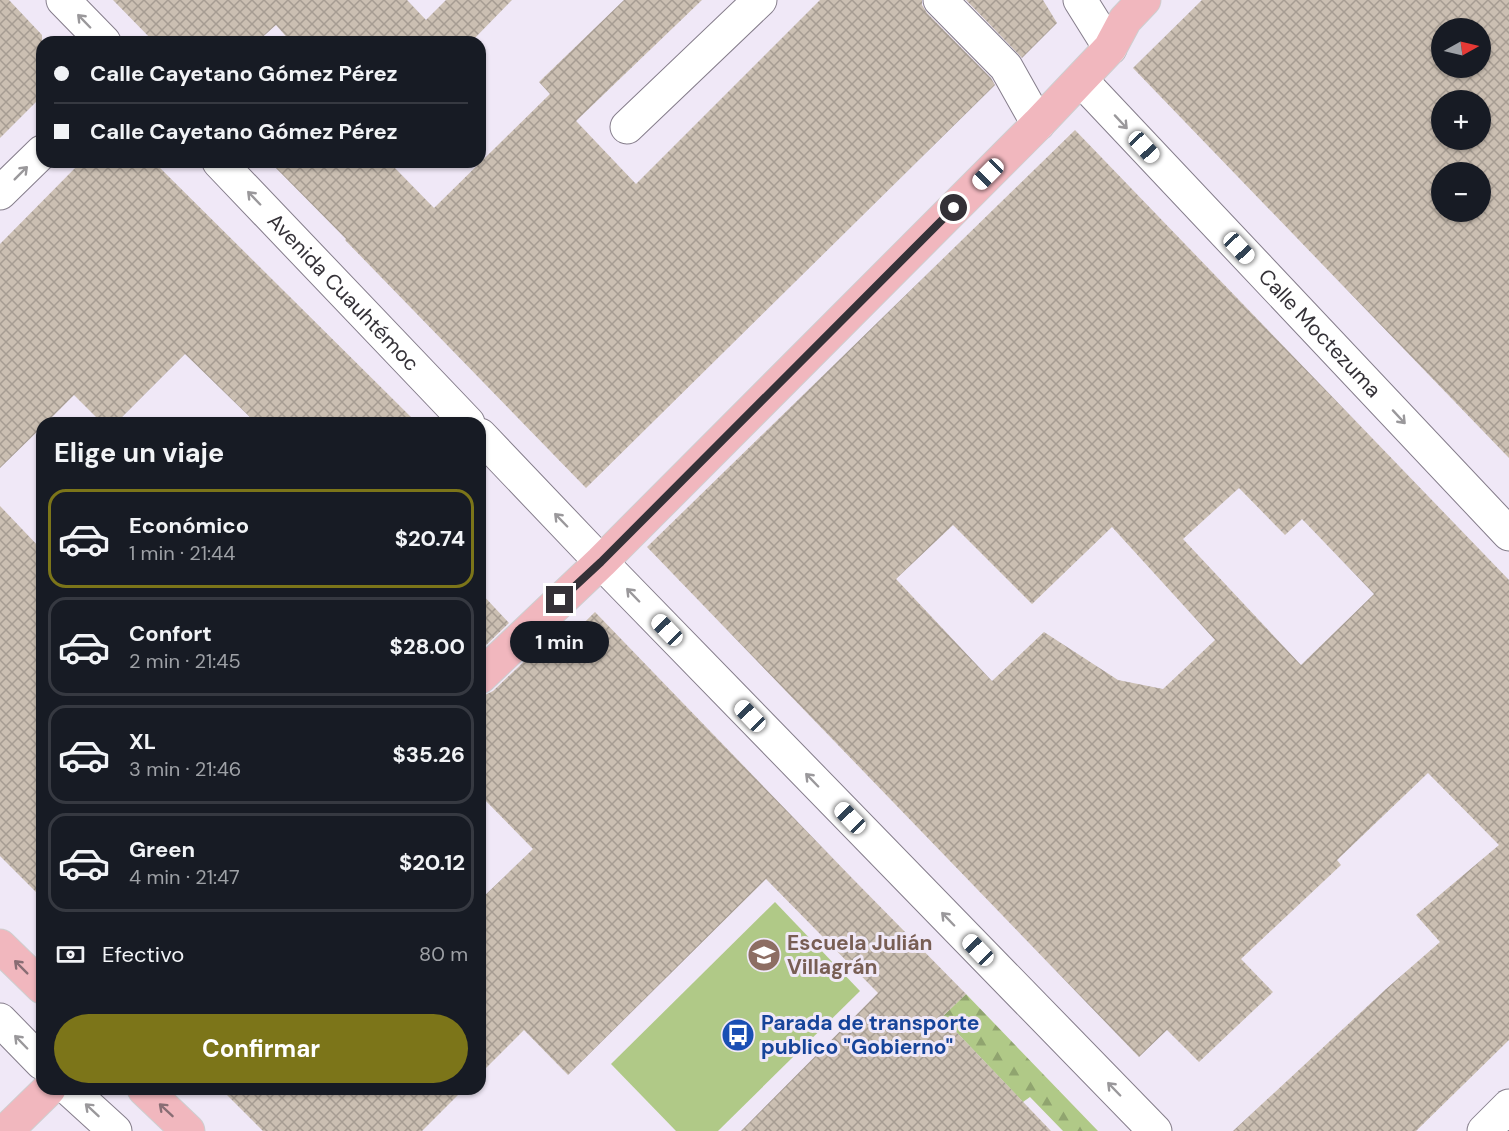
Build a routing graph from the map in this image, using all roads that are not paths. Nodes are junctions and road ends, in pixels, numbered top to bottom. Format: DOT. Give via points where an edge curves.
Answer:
graph roads {
  1 [pos="63,0"];
  2 [pos="760,0"];
  3 [pos="940,0"];
  4 [pos="1080,0"];
  5 [pos="1144,0"];
  6 [pos="98,36"];
  7 [pos="1110,48"];
  8 [pos="1081,80"];
  9 [pos="1038,124"];
  10 [pos="627,127"];
  11 [pos="36,158"];
  12 [pos="225,168"];
  13 [pos="0,193"];
  14 [pos="462,417"];
  15 [pos="486,441"];
  16 [pos="1509,534"];
  17 [pos="601,562"];
  18 [pos="486,671"];
  19 [pos="0,946"];
  20 [pos="36,981"];
  21 [pos="0,1020"];
  22 [pos="36,1057"];
  23 [pos="43,1095"];
  24 [pos="76,1095"];
  25 [pos="150,1095"];
  26 [pos="1509,1106"];
  27 [pos="6,1131"];
  28 [pos="115,1131"];
  29 [pos="188,1131"];
  30 [pos="1155,1131"];
  31 [pos="1484,1131"];
  6 -- 1 [label="street, one-way"];
  2 -- 10 [label="street"];
  3 -- 9 [label="street" via="1006,67"];
  4 -- 7 [label="street"];
  5 -- 7 [label="main road" via="1125,20"];
  7 -- 8 [label="main road"];
  8 -- 9 [label="main road"];
  8 -- 16 [label="street, Calle Moctezuma, one-way"];
  9 -- 17 [label="main road"];
  13 -- 11 [label="street, one-way"];
  14 -- 12 [label="street, Avenida Cuauhtémoc, one-way"];
  17 -- 15 [label="street, one-way"];
  17 -- 18 [label="main road"];
  30 -- 17 [label="street, one-way"];
  20 -- 19 [label="main road, one-way"];
  22 -- 21 [label="street, one-way"];
  23 -- 27 [label="main road"];
  28 -- 24 [label="street, one-way"];
  29 -- 25 [label="main road, one-way"];
  26 -- 31 [label="street"];
}
